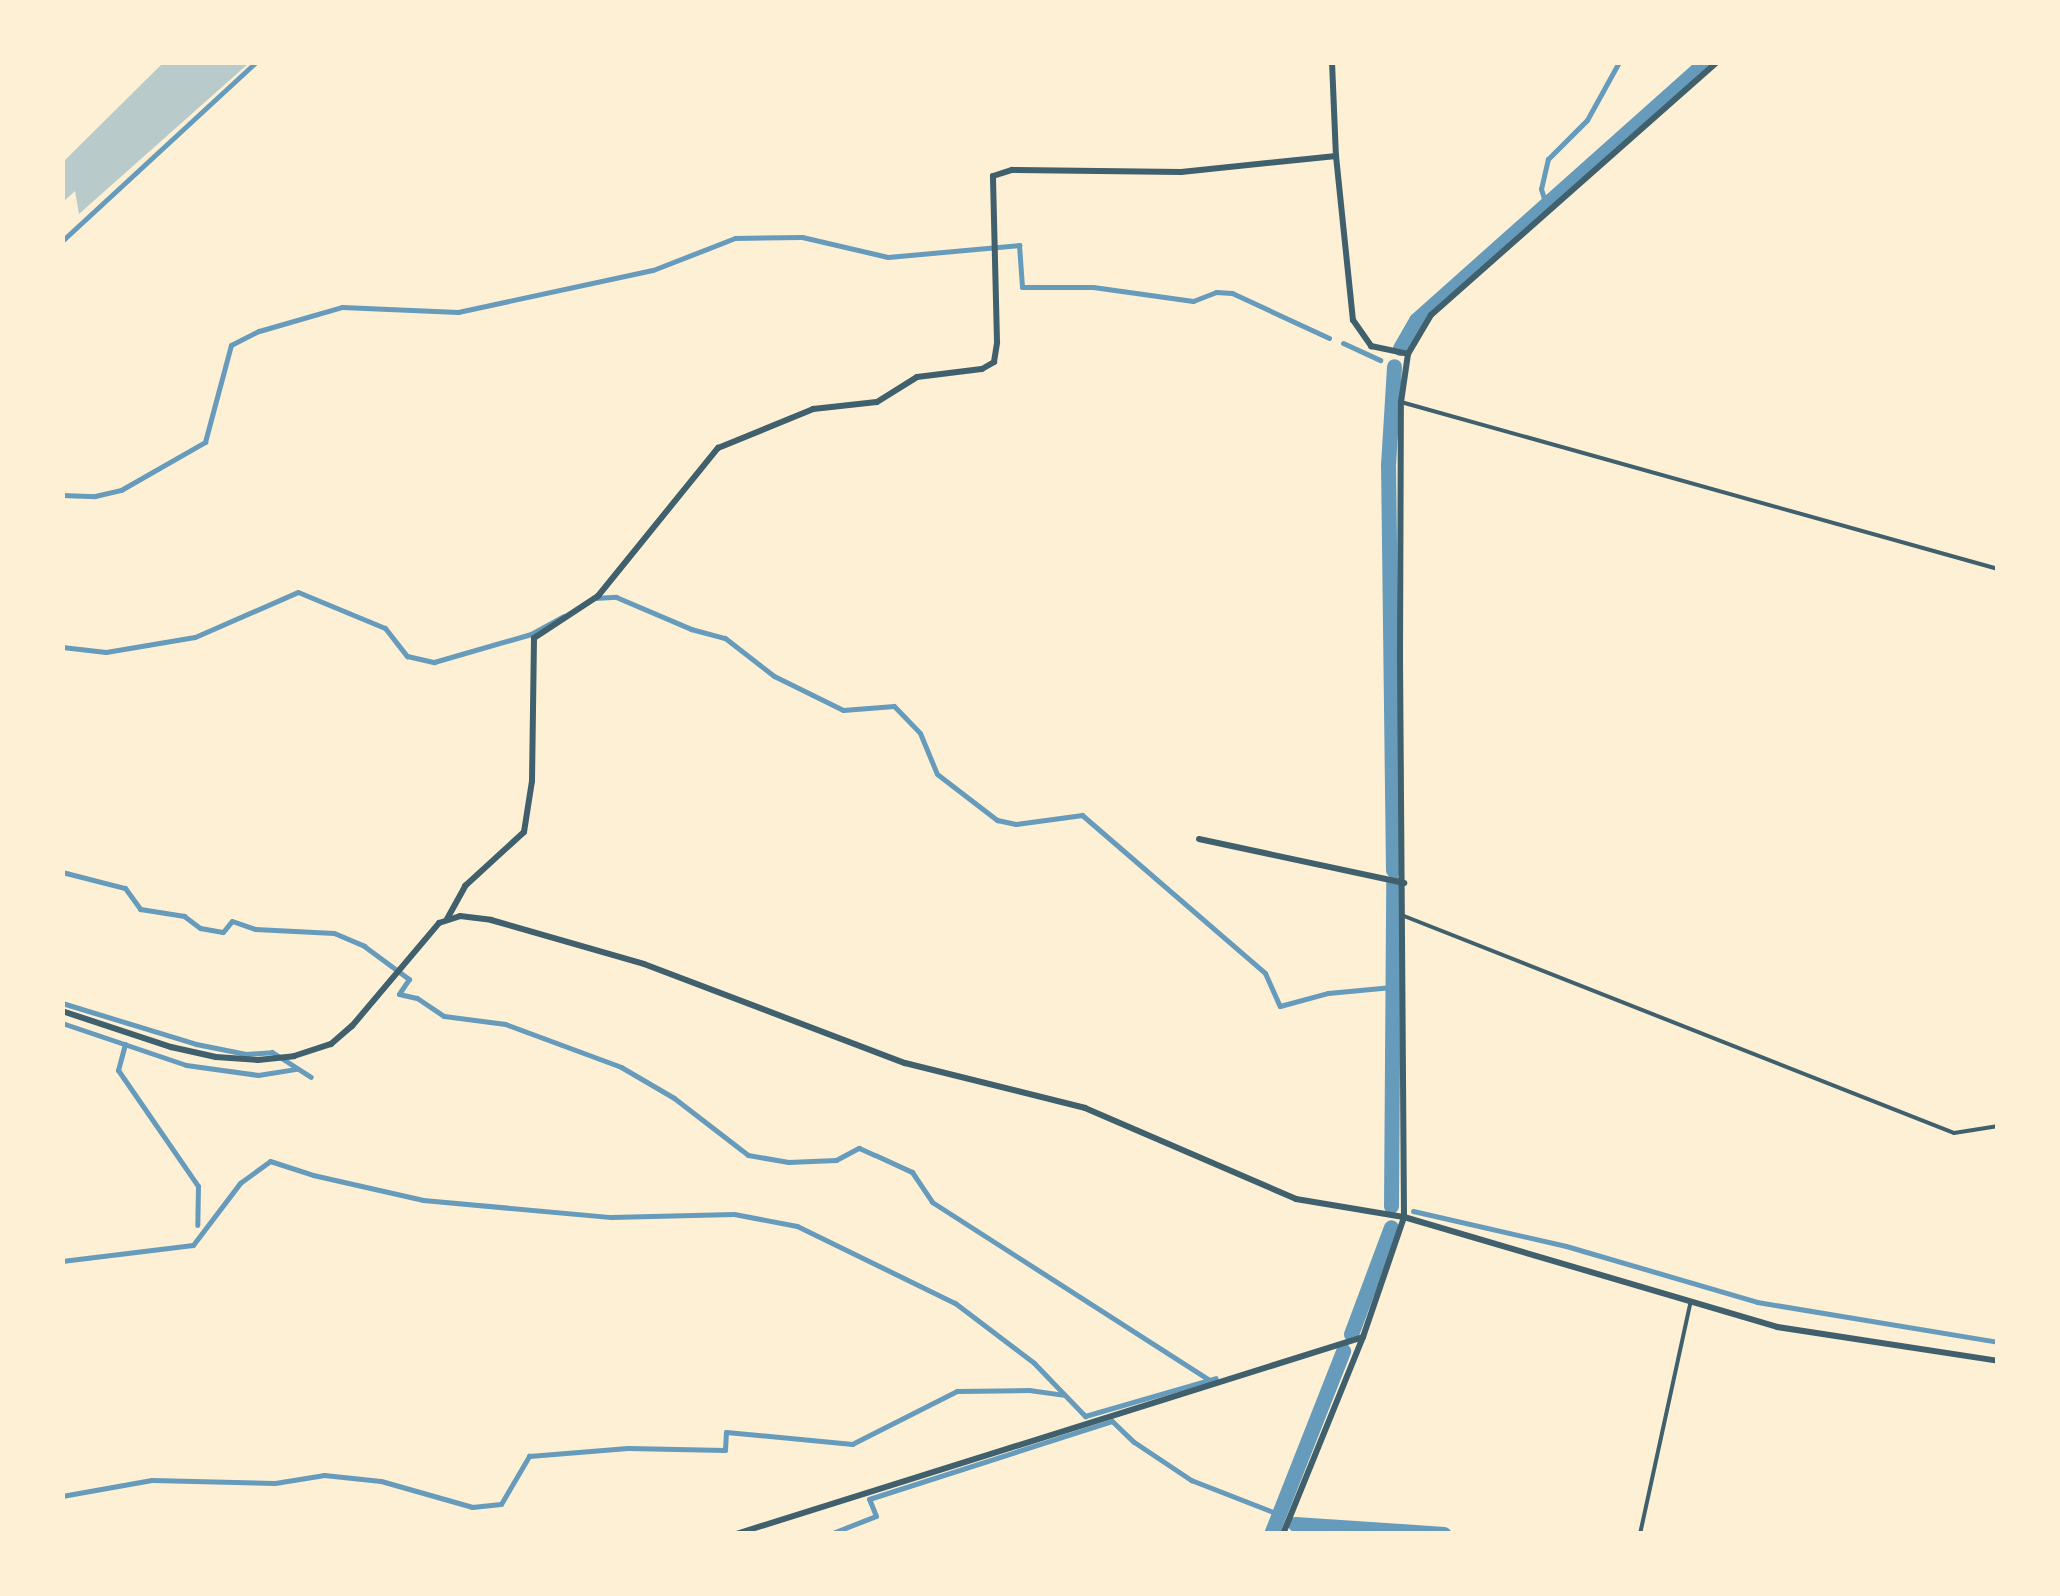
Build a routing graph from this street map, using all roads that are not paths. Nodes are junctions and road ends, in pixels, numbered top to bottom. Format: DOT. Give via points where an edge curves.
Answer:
graph roads {
  1 [pos="1332,62"];
  2 [pos="1717,62"];
  3 [pos="1336,156"];
  4 [pos="1405,354"];
  5 [pos="1401,402"];
  6 [pos="1998,569"];
  7 [pos="1199,839"];
  8 [pos="1404,883"];
  9 [pos="1404,916"];
  10 [pos="447,919"];
  11 [pos="62,1011"];
  12 [pos="1998,1126"];
  13 [pos="1404,1217"];
  14 [pos="1690,1301"];
  15 [pos="1363,1337"];
  16 [pos="1998,1361"];
  17 [pos="736,1534"];
  18 [pos="1282,1534"];
  19 [pos="1640,1534"];
  1 -- 3 [label="street"];
  2 -- 4 [label="street" via="1431,315"];
  3 -- 4 [label="street" via="1354,320 1371,346"];
  3 -- 10 [label="street" via="1182,172 1031,170 993,176 994,362 917,376 878,402 813,409 718,448 598,596 534,638 532,781 524,832 466,886"];
  4 -- 5 [label="street"];
  5 -- 6 [label="lane"];
  5 -- 8 [label="street"];
  7 -- 8 [label="street"];
  8 -- 9 [label="street"];
  9 -- 12 [label="lane" via="1954,1132"];
  9 -- 13 [label="street"];
  10 -- 11 [label="street" via="352,1026 314,1052 258,1060 216,1056"];
  10 -- 13 [label="street" via="491,920 644,964 905,1063 1086,1108 1296,1199"];
  13 -- 14 [label="street"];
  13 -- 15 [label="street"];
  14 -- 16 [label="street" via="1778,1327"];
  14 -- 19 [label="lane"];
  15 -- 17 [label="street"];
  15 -- 18 [label="street"];
}
